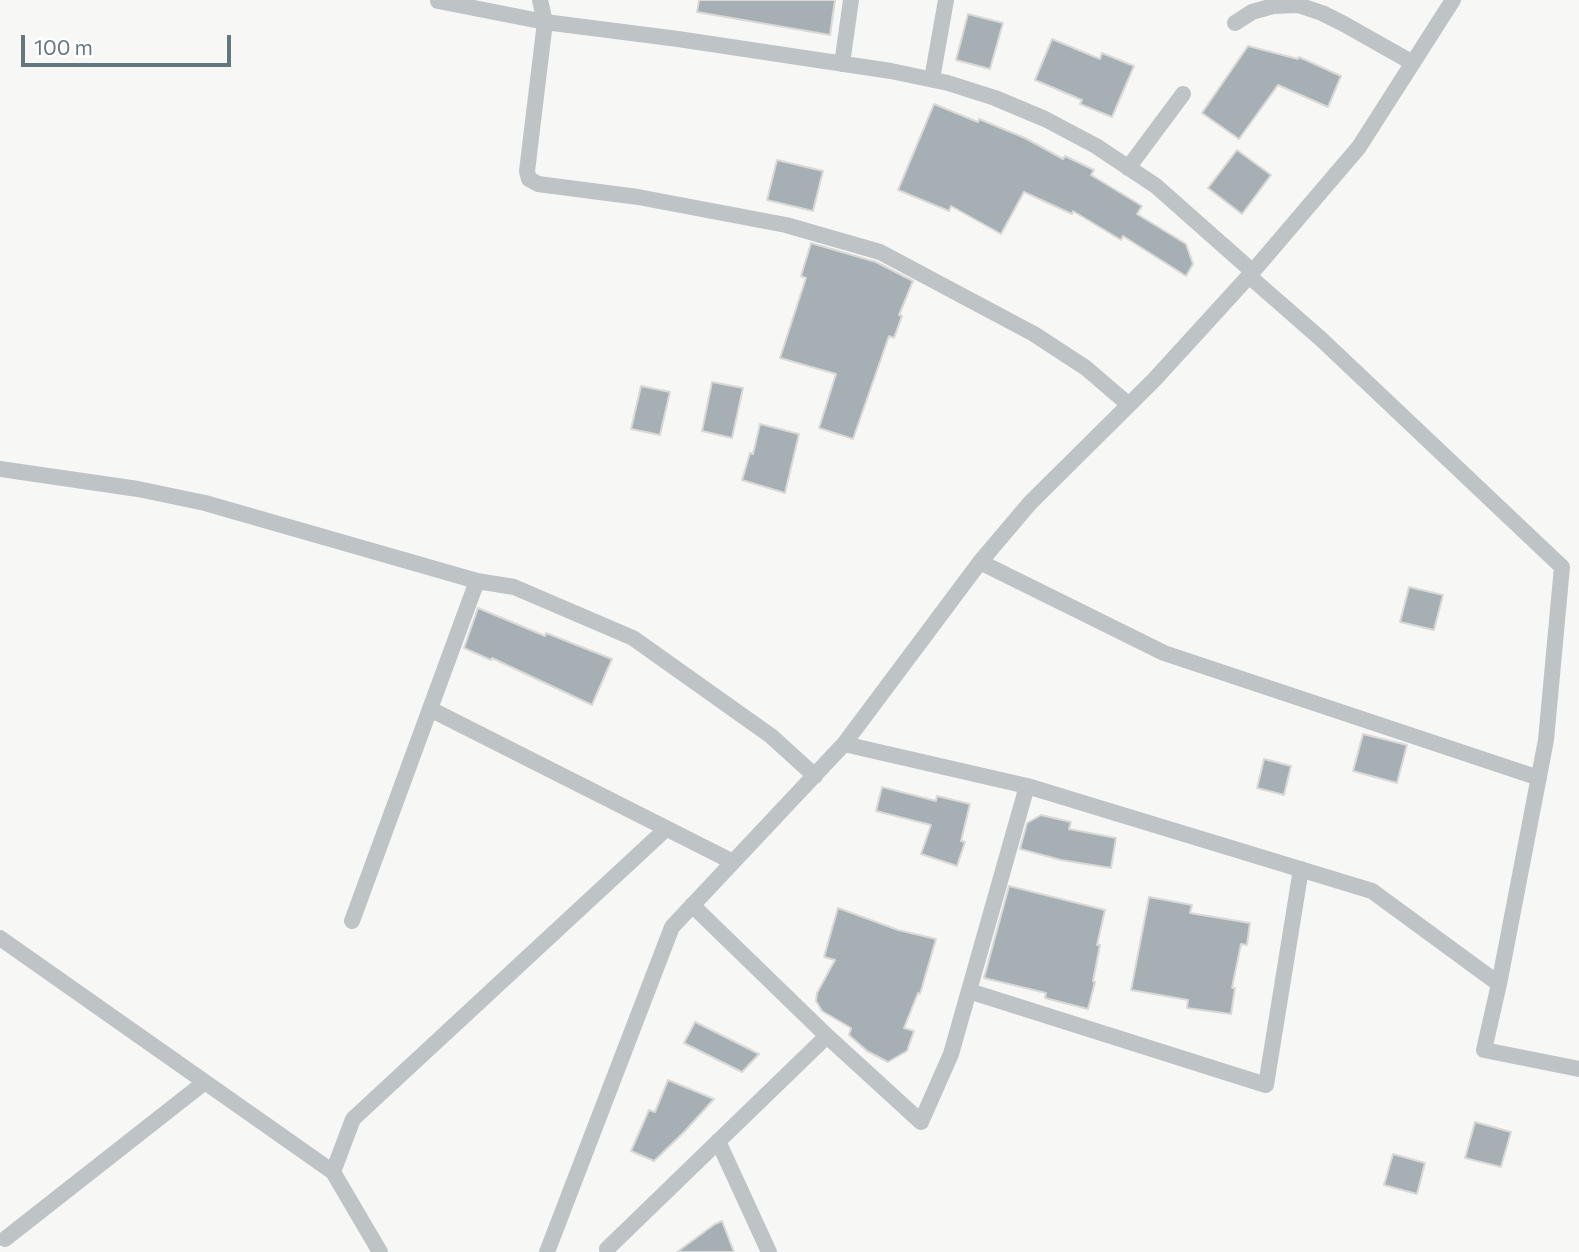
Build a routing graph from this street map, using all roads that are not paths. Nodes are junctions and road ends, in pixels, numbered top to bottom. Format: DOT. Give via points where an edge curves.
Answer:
graph roads {
  1 [pos="540,0"];
  2 [pos="851,0"];
  3 [pos="946,0"];
  4 [pos="1453,0"];
  5 [pos="438,1"];
  6 [pos="545,22"];
  7 [pos="1235,23"];
  8 [pos="1413,63"];
  9 [pos="842,64"];
  10 [pos="932,79"];
  11 [pos="1183,93"];
  12 [pos="1128,168"];
  13 [pos="1251,273"];
  14 [pos="1129,405"];
  15 [pos="0,469"];
  16 [pos="980,562"];
  17 [pos="477,581"];
  18 [pos="430,709"];
  19 [pos="844,744"];
  20 [pos="815,776"];
  21 [pos="1539,778"];
  22 [pos="1027,786"];
  23 [pos="666,828"];
  24 [pos="733,862"];
  25 [pos="1301,869"];
  26 [pos="692,905"];
  27 [pos="352,921"];
  28 [pos="0,938"];
  29 [pos="1499,984"];
  30 [pos="969,991"];
  31 [pos="827,1036"];
  32 [pos="1579,1069"];
  33 [pos="205,1082"];
  34 [pos="718,1141"];
  35 [pos="333,1172"];
  36 [pos="5,1239"];
  37 [pos="380,1252"];
  38 [pos="547,1252"];
  39 [pos="608,1252"];
  40 [pos="769,1252"];
  1 -- 6 [label="street"];
  2 -- 9 [label="street"];
  3 -- 10 [label="street"];
  4 -- 8 [label="street"];
  5 -- 6 [label="street"];
  6 -- 9 [label="street"];
  6 -- 14 [label="street" via="529,179 786,225 880,252 1034,334 1086,368"];
  7 -- 8 [label="street" via="1273,6 1298,5 1322,12"];
  8 -- 13 [label="street" via="1359,147"];
  9 -- 10 [label="street"];
  10 -- 12 [label="street" via="1045,119"];
  11 -- 12 [label="street"];
  12 -- 13 [label="street" via="1156,186"];
  13 -- 14 [label="street"];
  13 -- 21 [label="street" via="1562,566"];
  14 -- 16 [label="street" via="1030,503"];
  15 -- 17 [label="street" via="205,503"];
  16 -- 19 [label="street"];
  16 -- 21 [label="street" via="1164,653"];
  17 -- 18 [label="street"];
  17 -- 20 [label="street" via="514,587 633,638 771,736"];
  18 -- 23 [label="street"];
  18 -- 27 [label="street"];
  19 -- 20 [label="street"];
  19 -- 22 [label="street"];
  20 -- 24 [label="street"];
  21 -- 29 [label="street"];
  22 -- 25 [label="street"];
  22 -- 30 [label="street"];
  23 -- 24 [label="street"];
  23 -- 35 [label="street" via="353,1119"];
  24 -- 26 [label="street"];
  25 -- 29 [label="street" via="1372,891"];
  25 -- 30 [label="street" via="1266,1085"];
  26 -- 31 [label="street"];
  26 -- 38 [label="street" via="672,926"];
  28 -- 33 [label="street"];
  29 -- 32 [label="street" via="1484,1050"];
  30 -- 31 [label="street" via="951,1054 921,1122"];
  31 -- 34 [label="street"];
  33 -- 35 [label="street"];
  33 -- 36 [label="street"];
  34 -- 39 [label="street"];
  34 -- 40 [label="street"];
  35 -- 37 [label="street"];
}
